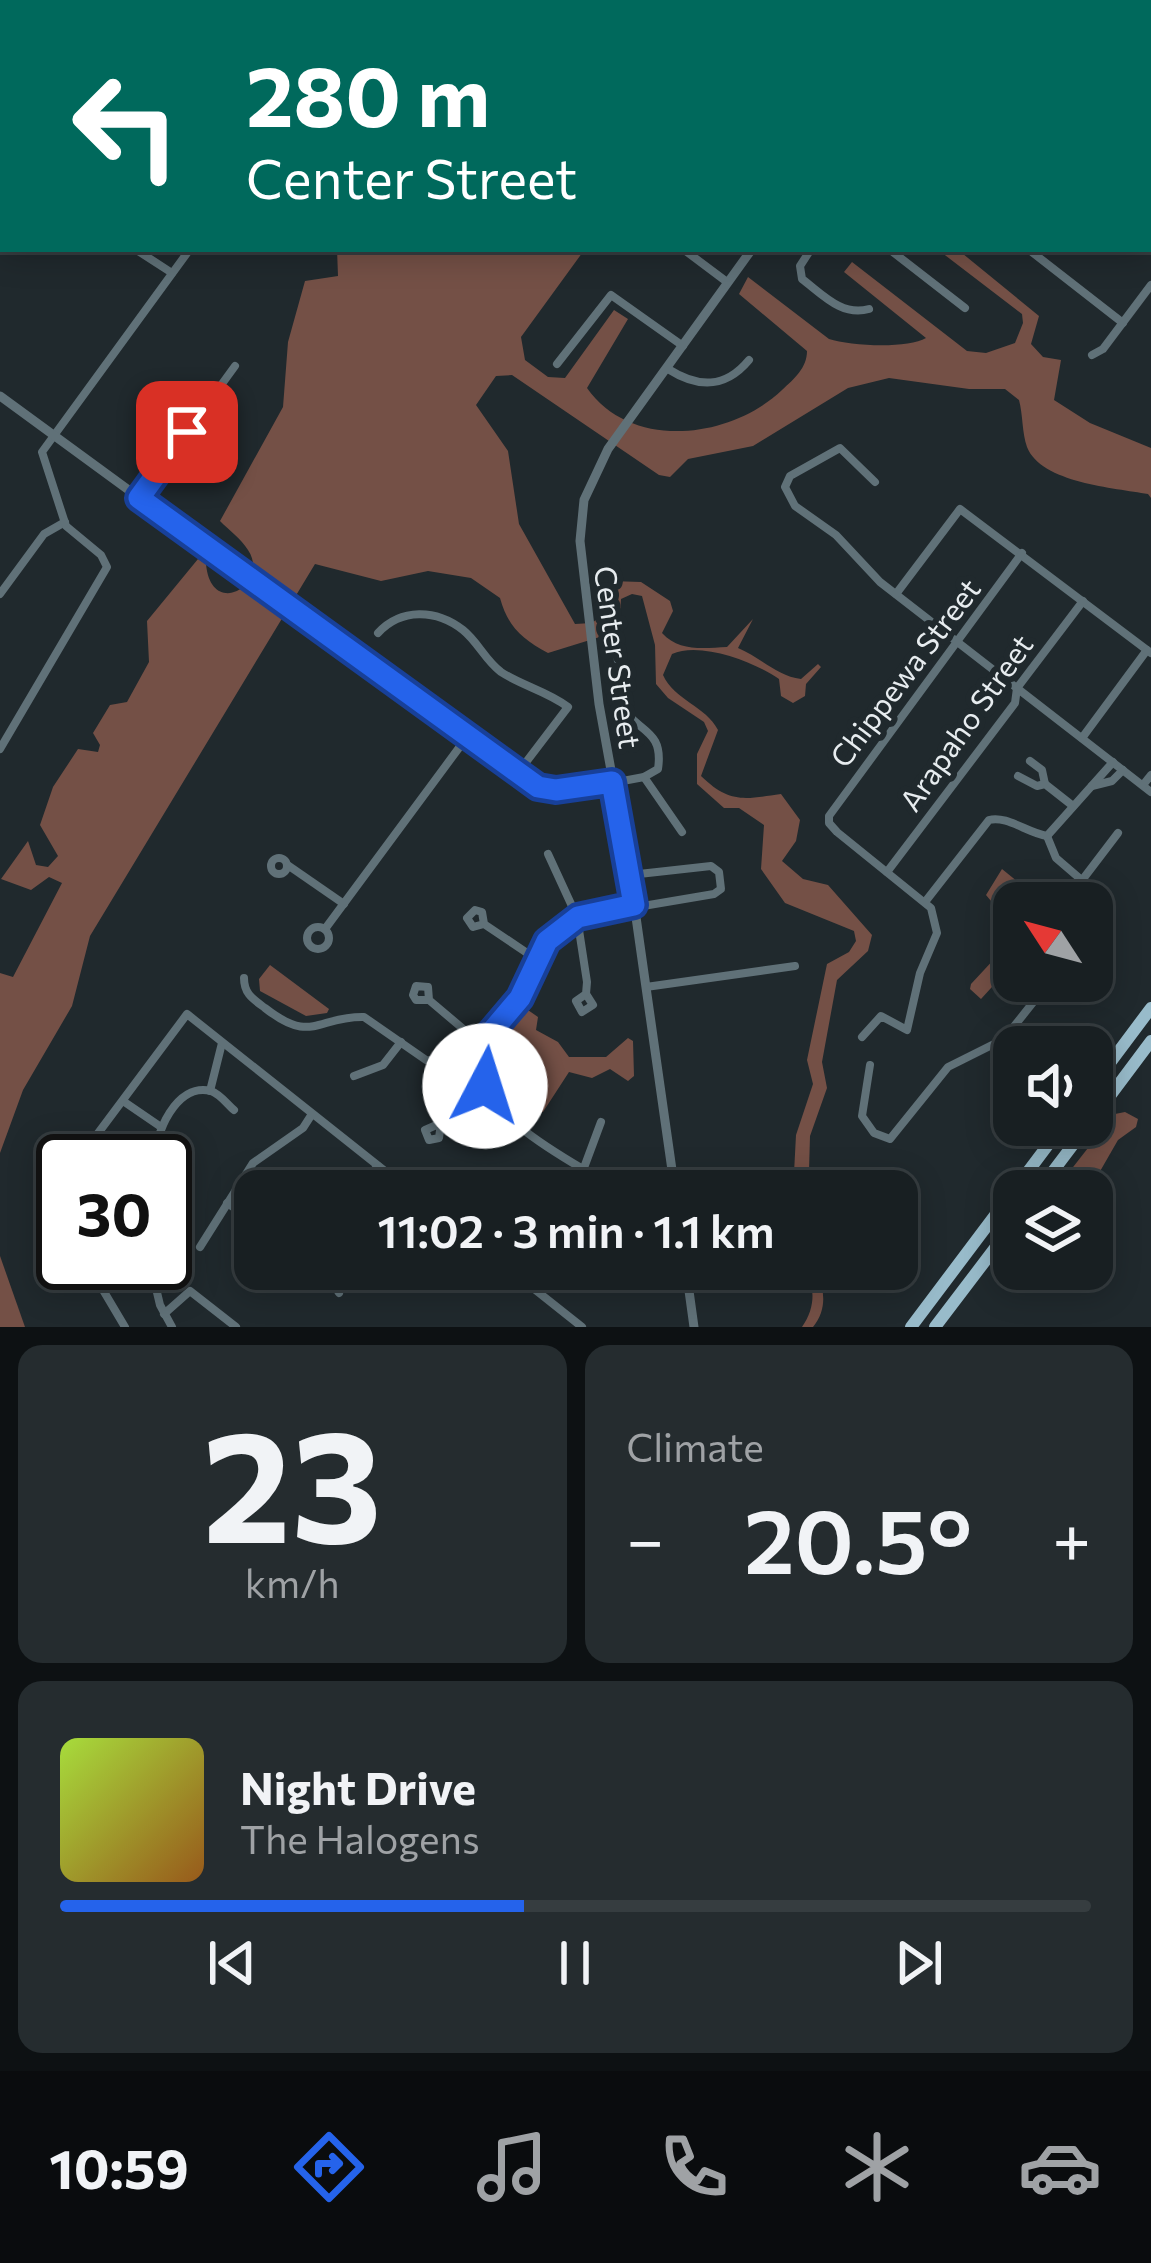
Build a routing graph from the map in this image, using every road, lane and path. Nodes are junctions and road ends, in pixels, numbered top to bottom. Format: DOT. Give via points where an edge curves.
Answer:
graph roads {
  1 [pos="140,252"];
  2 [pos="188,252"];
  3 [pos="687,252"];
  4 [pos="750,252"];
  5 [pos="809,252"];
  6 [pos="893,252"];
  7 [pos="1032,252"];
  8 [pos="172,273"];
  9 [pos="727,282"];
  10 [pos="1151,285"];
  11 [pos="965,308"];
  12 [pos="869,309"];
  13 [pos="1123,323"];
  14 [pos="683,346"];
  15 [pos="1092,355"];
  16 [pos="749,360"];
  17 [pos="557,364"];
  18 [pos="235,366"];
  19 [pos="668,369"];
  20 [pos="0,397"];
  21 [pos="53,435"];
  22 [pos="875,482"];
  23 [pos="139,498"];
  24 [pos="64,522"];
  25 [pos="1022,553"];
  26 [pos="0,594"];
  27 [pos="896,594"];
  28 [pos="1083,601"];
  29 [pos="378,633"];
  30 [pos="957,642"];
  31 [pos="617,648"];
  32 [pos="1149,652"];
  33 [pos="1017,688"];
  34 [pos="467,737"];
  35 [pos="1082,738"];
  36 [pos="0,749"];
  37 [pos="1030,761"];
  38 [pos="1113,762"];
  39 [pos="1123,770"];
  40 [pos="517,774"];
  41 [pos="1151,775"];
  42 [pos="1018,776"];
  43 [pos="644,777"];
  44 [pos="612,782"];
  45 [pos="1045,784"];
  46 [pos="1091,786"];
  47 [pos="1147,788"];
  48 [pos="1073,806"];
  49 [pos="682,832"];
  50 [pos="1118,833"];
  51 [pos="1047,836"];
  52 [pos="548,854"];
  53 [pos="289,866"];
  54 [pos="887,872"];
  55 [pos="630,875"];
  56 [pos="1083,879"];
  57 [pos="1086,882"];
  58 [pos="925,902"];
  59 [pos="344,904"];
  60 [pos="634,905"];
  61 [pos="578,917"];
  62 [pos="484,924"];
  63 [pos="325,929"];
  64 [pos="536,959"];
  65 [pos="795,966"];
  66 [pos="244,978"];
  67 [pos="646,988"];
  68 [pos="586,994"];
  69 [pos="429,1000"];
  70 [pos="1033,1002"];
  71 [pos="1151,1008"];
  72 [pos="862,1036"];
  73 [pos="1151,1041"];
  74 [pos="222,1042"];
  75 [pos="401,1042"];
  76 [pos="481,1044"];
  77 [pos="1113,1059"];
  78 [pos="477,1063"];
  79 [pos="871,1064"];
  80 [pos="354,1076"];
  81 [pos="482,1081"];
  82 [pos="210,1091"];
  83 [pos="1113,1091"];
  84 [pos="122,1101"];
  85 [pos="234,1110"];
  86 [pos="312,1114"];
  87 [pos="601,1122"];
  88 [pos="441,1123"];
  89 [pos="161,1126"];
  90 [pos="97,1134"];
  91 [pos="160,1134"];
  92 [pos="1047,1146"];
  93 [pos="1072,1146"];
  94 [pos="378,1166"];
  95 [pos="583,1169"];
  96 [pos="374,1170"];
  97 [pos="383,1170"];
  98 [pos="672,1170"];
  99 [pos="1054,1170"];
  100 [pos="227,1203"];
  101 [pos="234,1208"];
  102 [pos="200,1246"];
  103 [pos="993,1251"];
  104 [pos="103,1290"];
  105 [pos="157,1290"];
  106 [pos="337,1290"];
  107 [pos="535,1290"];
  108 [pos="689,1290"];
  109 [pos="339,1293"];
  110 [pos="164,1314"];
  111 [pos="125,1327"];
  112 [pos="172,1327"];
  113 [pos="236,1327"];
  114 [pos="582,1327"];
  115 [pos="694,1327"];
  116 [pos="911,1327"];
  117 [pos="935,1327"];
  1 -- 8 [label="street"];
  2 -- 8 [label="street"];
  3 -- 9 [label="street"];
  4 -- 9 [label="street, Center Street"];
  5 -- 12 [label="street" via="802,279 843,308"];
  6 -- 11 [label="street"];
  7 -- 13 [label="street"];
  8 -- 21 [label="street"];
  9 -- 14 [label="street, Center Street"];
  10 -- 13 [label="street"];
  13 -- 15 [label="street"];
  14 -- 17 [label="street" via="611,295"];
  14 -- 19 [label="street, Center Street"];
  16 -- 19 [label="street" via="714,384"];
  18 -- 23 [label="street"];
  19 -- 44 [label="street, Center Street" via="613,443 584,500 586,603"];
  20 -- 21 [label="street"];
  21 -- 23 [label="street"];
  21 -- 24 [label="street" via="41,457"];
  22 -- 27 [label="street" via="840,448 790,476 787,497"];
  23 -- 34 [label="street"];
  24 -- 26 [label="street" via="44,534"];
  24 -- 36 [label="street" via="104,559 106,572"];
  25 -- 27 [label="street" via="960,509"];
  25 -- 28 [label="street"];
  25 -- 30 [label="street, Chippewa Street"];
  27 -- 30 [label="street"];
  28 -- 32 [label="street"];
  28 -- 33 [label="street, Arapaho Street"];
  29 -- 40 [label="street" via="407,614 438,618 460,628 506,675 568,706"];
  30 -- 33 [label="street"];
  30 -- 54 [label="street, Chippewa Street" via="831,810 837,832"];
  31 -- 43 [label="street" via="622,706 656,738 658,769"];
  32 -- 35 [label="street"];
  33 -- 35 [label="street"];
  33 -- 54 [label="street, Arapaho Street" via="1015,703"];
  34 -- 40 [label="street"];
  34 -- 59 [label="street"];
  35 -- 38 [label="street"];
  37 -- 45 [label="street"];
  38 -- 39 [label="street"];
  38 -- 46 [label="street"];
  39 -- 46 [label="street"];
  39 -- 47 [label="street"];
  40 -- 44 [label="street" via="556,790"];
  41 -- 47 [label="street"];
  42 -- 45 [label="street"];
  43 -- 44 [label="street"];
  43 -- 49 [label="street"];
  44 -- 55 [label="street, Center Street"];
  45 -- 48 [label="street"];
  46 -- 48 [label="street"];
  48 -- 51 [label="street"];
  50 -- 56 [label="street"];
  51 -- 56 [label="street" via="1051,852"];
  51 -- 58 [label="street" via="988,820"];
  52 -- 61 [label="street"];
  53 -- 59 [label="street"];
  54 -- 58 [label="street"];
  55 -- 60 [label="street, Center Street"];
  55 -- 60 [label="street" via="711,866 722,880 714,894"];
  56 -- 57 [label="street"];
  58 -- 72 [label="street" via="937,933 907,1030 880,1016"];
  59 -- 63 [label="street"];
  60 -- 61 [label="street" via="605,903"];
  60 -- 67 [label="street, Center Street"];
  61 -- 64 [label="street"];
  61 -- 68 [label="street"];
  62 -- 64 [label="street"];
  64 -- 76 [label="street" via="520,998"];
  65 -- 67 [label="street"];
  66 -- 75 [label="street" via="248,995 289,1025 364,1017"];
  67 -- 98 [label="street, Center Street"];
  69 -- 76 [label="street"];
  70 -- 79 [label="street" via="1004,1039 953,1063 890,1138 862,1116"];
  71 -- 77 [label="main road"];
  73 -- 83 [label="main road"];
  74 -- 82 [label="street"];
  74 -- 84 [label="street" via="187,1014"];
  74 -- 86 [label="street"];
  75 -- 78 [label="street" via="427,1060"];
  75 -- 80 [label="street" via="383,1065"];
  76 -- 78 [label="street"];
  78 -- 81 [label="street"];
  81 -- 88 [label="street"];
  81 -- 95 [label="street" via="532,1138"];
  82 -- 85 [label="street"];
  82 -- 89 [label="street" via="184,1098"];
  84 -- 89 [label="street"];
  84 -- 90 [label="street"];
  86 -- 94 [label="street"];
  86 -- 100 [label="street" via="253,1163"];
  87 -- 95 [label="street"];
  89 -- 91 [label="street"];
  92 -- 116 [label="main road"];
  93 -- 99 [label="main road"];
  94 -- 96 [label="street"];
  94 -- 97 [label="street"];
  100 -- 101 [label="street"];
  100 -- 102 [label="street"];
  103 -- 117 [label="main road"];
  104 -- 111 [label="street"];
  105 -- 110 [label="street"];
  106 -- 109 [label="street"];
  107 -- 114 [label="street"];
  108 -- 115 [label="street"];
  110 -- 112 [label="street"];
  110 -- 113 [label="street" via="190,1291"];
}
